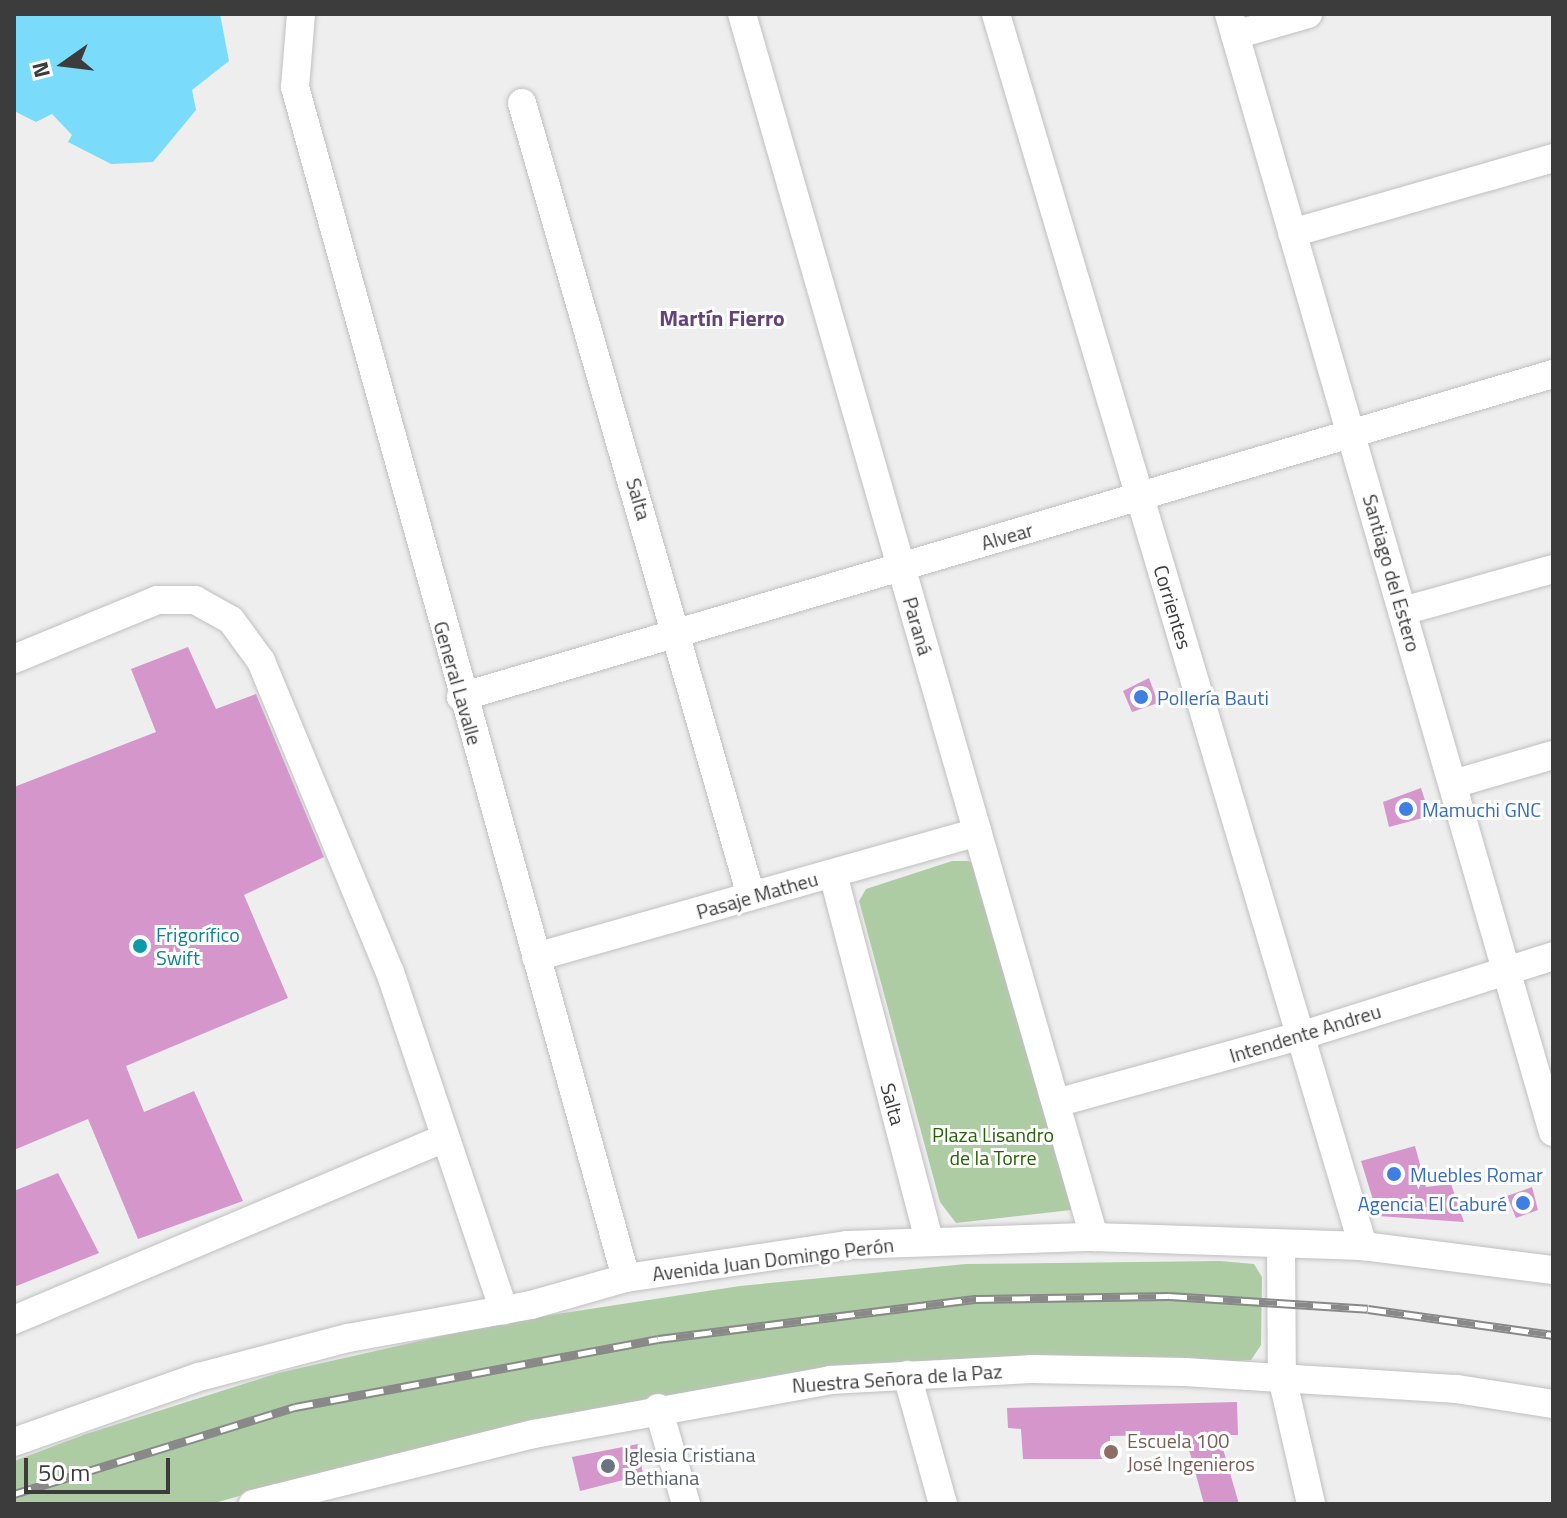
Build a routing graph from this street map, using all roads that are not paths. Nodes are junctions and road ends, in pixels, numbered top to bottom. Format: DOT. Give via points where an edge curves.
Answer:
graph roads {
  1 [pos="301,14"];
  2 [pos="742,14"];
  3 [pos="996,14"];
  4 [pos="1308,14"];
  5 [pos="1232,24"];
  6 [pos="522,103"];
  7 [pos="1553,158"];
  8 [pos="1292,233"];
  9 [pos="1553,374"];
  10 [pos="1351,434"];
  11 [pos="1140,497"];
  12 [pos="901,567"];
  13 [pos="1553,569"];
  14 [pos="1403,611"];
  15 [pos="678,633"];
  16 [pos="14,659"];
  17 [pos="461,697"];
  18 [pos="1553,755"];
  19 [pos="1453,784"];
  20 [pos="978,832"];
  21 [pos="833,874"];
  22 [pos="751,896"];
  23 [pos="1553,956"];
  24 [pos="536,957"];
  25 [pos="1507,970"];
  26 [pos="1300,1036"];
  27 [pos="1056,1103"];
  28 [pos="1553,1132"];
  29 [pos="441,1140"];
  30 [pos="1094,1237"];
  31 [pos="929,1241"];
  32 [pos="1281,1246"];
  33 [pos="1363,1246"];
  34 [pos="1553,1270"];
  35 [pos="626,1278"];
  36 [pos="504,1310"];
  37 [pos="14,1320"];
  38 [pos="907,1375"];
  39 [pos="1282,1377"];
  40 [pos="1553,1404"];
  41 [pos="658,1408"];
  42 [pos="14,1442"];
  43 [pos="259,1503"];
  44 [pos="686,1504"];
  45 [pos="943,1504"];
  46 [pos="1311,1504"];
  1 -- 17 [label="street, General Lavalle" via="295,87"];
  2 -- 12 [label="street, Paraná"];
  3 -- 11 [label="street, Corrientes"];
  4 -- 5 [label="street"];
  5 -- 8 [label="street, Santiago del Estero"];
  6 -- 15 [label="street, Salta"];
  7 -- 8 [label="street"];
  8 -- 10 [label="street, Santiago del Estero"];
  9 -- 10 [label="street, Alvear"];
  10 -- 11 [label="street, Alvear"];
  10 -- 14 [label="street, Santiago del Estero"];
  11 -- 12 [label="street, Alvear"];
  11 -- 26 [label="street, Corrientes"];
  12 -- 15 [label="street, Alvear"];
  12 -- 20 [label="street, Paraná"];
  13 -- 14 [label="street"];
  14 -- 19 [label="street, Santiago del Estero"];
  15 -- 17 [label="street, Alvear"];
  15 -- 22 [label="street, Salta"];
  16 -- 29 [label="street" via="157,600 195,600 231,620 261,661 384,958"];
  17 -- 24 [label="street, General Lavalle"];
  18 -- 19 [label="street"];
  19 -- 25 [label="street, Santiago del Estero"];
  20 -- 21 [label="street, Pasaje Matheu"];
  20 -- 27 [label="street, Paraná"];
  21 -- 22 [label="street, Pasaje Matheu"];
  21 -- 31 [label="street, Salta"];
  22 -- 24 [label="street, Pasaje Matheu"];
  23 -- 25 [label="street, Intendente Andreu"];
  24 -- 35 [label="street, General Lavalle"];
  25 -- 26 [label="street, Intendente Andreu"];
  25 -- 28 [label="street, Santiago del Estero"];
  26 -- 27 [label="street, Intendente Andreu"];
  26 -- 33 [label="street, Corrientes"];
  27 -- 30 [label="street, Paraná"];
  29 -- 36 [label="street"];
  29 -- 37 [label="street"];
  30 -- 31 [label="street, Avenida Juan Domingo Perón"];
  30 -- 32 [label="street, Avenida Juan Domingo Perón"];
  31 -- 35 [label="street, Avenida Juan Domingo Perón" via="847,1245"];
  32 -- 33 [label="street, Avenida Juan Domingo Perón"];
  32 -- 39 [label="street"];
  33 -- 34 [label="street, Avenida Juan Domingo Perón"];
  35 -- 36 [label="street, Avenida Juan Domingo Perón"];
  36 -- 42 [label="street, Avenida Juan Domingo Perón" via="348,1338 199,1377"];
  38 -- 39 [label="street, Nuestra Señora de la Paz" via="1031,1369"];
  38 -- 41 [label="street, Nuestra Señora de la Paz" via="830,1380"];
  38 -- 45 [label="street"];
  39 -- 40 [label="street, Nuestra Señora de la Paz" via="1457,1389"];
  39 -- 46 [label="street"];
  41 -- 43 [label="street, Nuestra Señora de la Paz"];
  41 -- 44 [label="street"];
}
